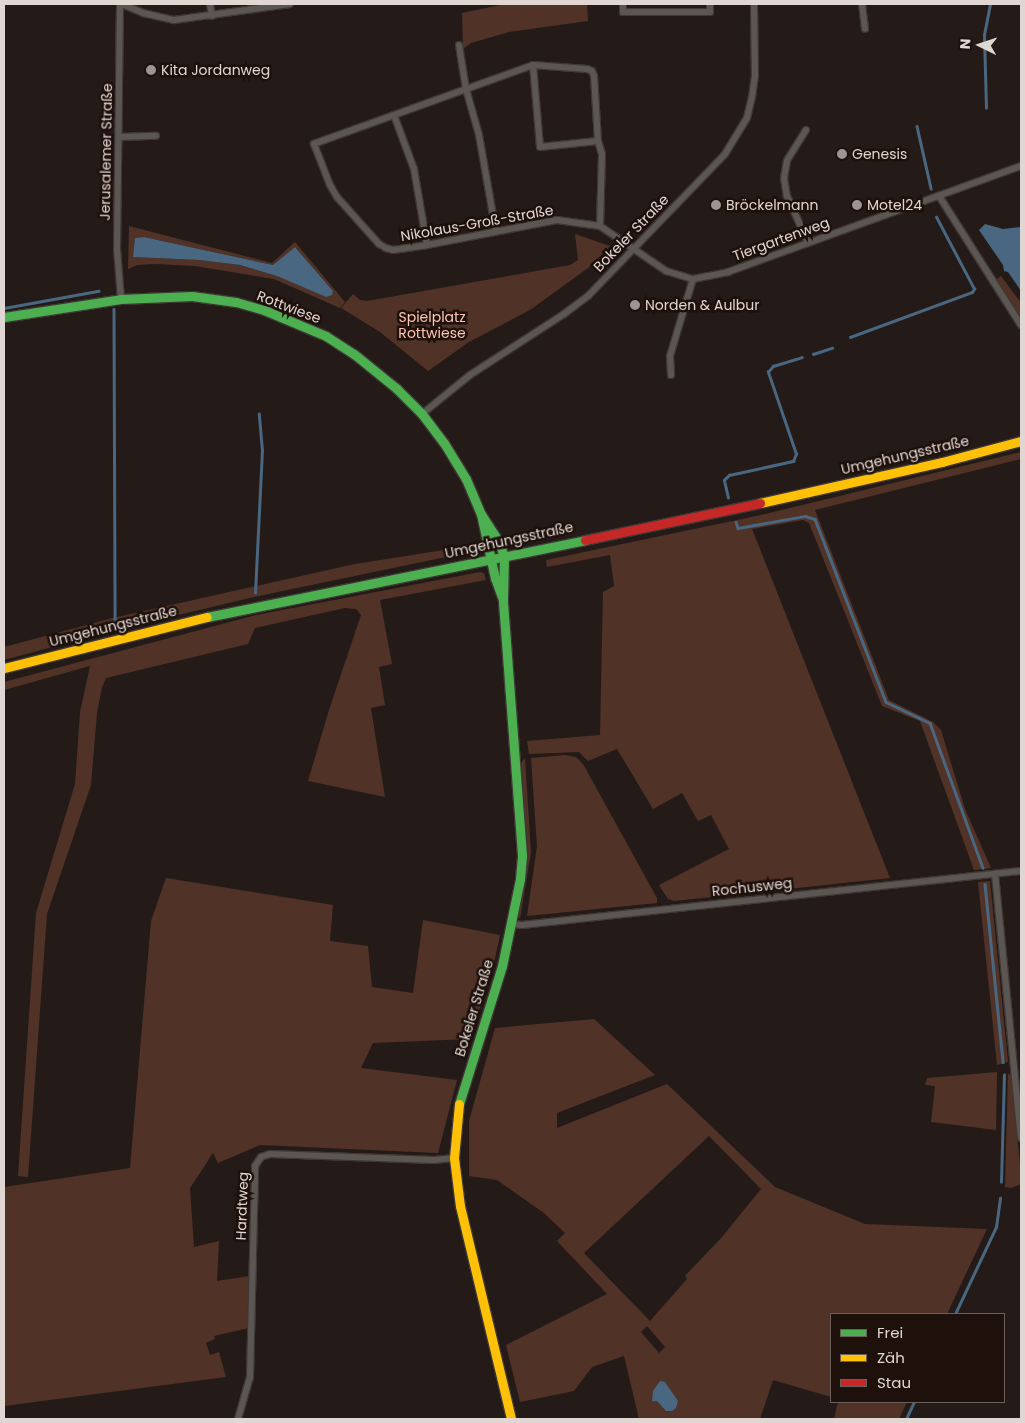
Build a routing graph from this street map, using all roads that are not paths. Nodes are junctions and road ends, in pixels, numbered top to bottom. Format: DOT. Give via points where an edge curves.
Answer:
graph roads {
  1 [pos="121,4"];
  2 [pos="210,4"];
  3 [pos="290,4"];
  4 [pos="623,4"];
  5 [pos="710,4"];
  6 [pos="754,4"];
  7 [pos="862,4"];
  8 [pos="279,5"];
  9 [pos="212,16"];
  10 [pos="865,30"];
  11 [pos="459,45"];
  12 [pos="533,66"];
  13 [pos="466,89"];
  14 [pos="394,114"];
  15 [pos="806,130"];
  16 [pos="156,136"];
  17 [pos="119,137"];
  18 [pos="598,141"];
  19 [pos="1021,166"];
  20 [pos="939,196"];
  21 [pos="600,226"];
  22 [pos="496,232"];
  23 [pos="808,242"];
  24 [pos="427,244"];
  25 [pos="634,250"];
  26 [pos="693,279"];
  27 [pos="121,299"];
  28 [pos="4,317"];
  29 [pos="1021,325"];
  30 [pos="671,375"];
  31 [pos="422,414"];
  32 [pos="1021,441"];
  33 [pos="481,514"];
  34 [pos="504,557"];
  35 [pos="491,559"];
  36 [pos="503,600"];
  37 [pos="4,668"];
  38 [pos="1021,871"];
  39 [pos="995,874"];
  40 [pos="512,924"];
  41 [pos="1021,1138"];
  42 [pos="454,1158"];
  43 [pos="238,1419"];
  44 [pos="511,1419"];
  1 -- 9 [label="street" via="142,13 174,20"];
  1 -- 17 [label="street, Jerusalemer Straße"];
  2 -- 9 [label="street"];
  3 -- 8 [label="street"];
  4 -- 5 [label="street" via="623,12 710,12"];
  6 -- 25 [label="street, Bokeler Straße" via="755,76 747,118 725,154"];
  7 -- 10 [label="street"];
  8 -- 9 [label="street"];
  11 -- 13 [label="street"];
  12 -- 13 [label="street"];
  12 -- 18 [label="street" via="592,71"];
  12 -- 18 [label="street" via="540,147"];
  13 -- 14 [label="street"];
  13 -- 22 [label="street" via="479,135"];
  14 -- 24 [label="street" via="414,169"];
  14 -- 24 [label="street, Nikolaus-Groß-Straße" via="314,144 330,185 380,244 393,250"];
  15 -- 23 [label="street" via="787,161 784,178 787,196"];
  16 -- 17 [label="street"];
  17 -- 27 [label="street, Jerusalemer Straße" via="117,249"];
  18 -- 21 [label="street" via="602,154"];
  19 -- 20 [label="street, Tiergartenweg"];
  20 -- 23 [label="street, Tiergartenweg"];
  20 -- 29 [label="street"];
  21 -- 22 [label="street, Nikolaus-Groß-Straße" via="557,220"];
  21 -- 25 [label="street, Nikolaus-Groß-Straße"];
  22 -- 24 [label="street, Nikolaus-Groß-Straße"];
  23 -- 26 [label="street, Tiergartenweg" via="728,272"];
  25 -- 26 [label="street, Tiergartenweg" via="666,271"];
  25 -- 31 [label="street, Bokeler Straße" via="606,280 564,314 470,375"];
  26 -- 30 [label="street" via="670,356"];
  27 -- 28 [label="main road, Rottwiese"];
  27 -- 31 [label="main road, Rottwiese" via="208,298 277,314 347,350 382,376"];
  31 -- 33 [label="main road, Rottwiese" via="450,452"];
  32 -- 34 [label="main road, Umgehungsstraße" via="942,462"];
  33 -- 34 [label="main road, Rottwiese"];
  33 -- 35 [label="main road, Rottwiese"];
  34 -- 35 [label="main road, Umgehungsstraße"];
  34 -- 36 [label="main road, Bokeler Straße"];
  35 -- 36 [label="main road, Bokeler Straße"];
  35 -- 37 [label="main road, Umgehungsstraße" via="197,619"];
  36 -- 40 [label="main road, Bokeler Straße" via="521,820 520,879"];
  38 -- 39 [label="street, Rochusweg"];
  39 -- 40 [label="street, Rochusweg"];
  39 -- 41 [label="street"];
  40 -- 42 [label="main road, Bokeler Straße" via="462,1090 454,1133"];
  42 -- 43 [label="street, Hardtweg" via="270,1154 261,1157 255,1166 250,1377"];
  42 -- 44 [label="main road, Bokeler Straße" via="460,1206"];
}
